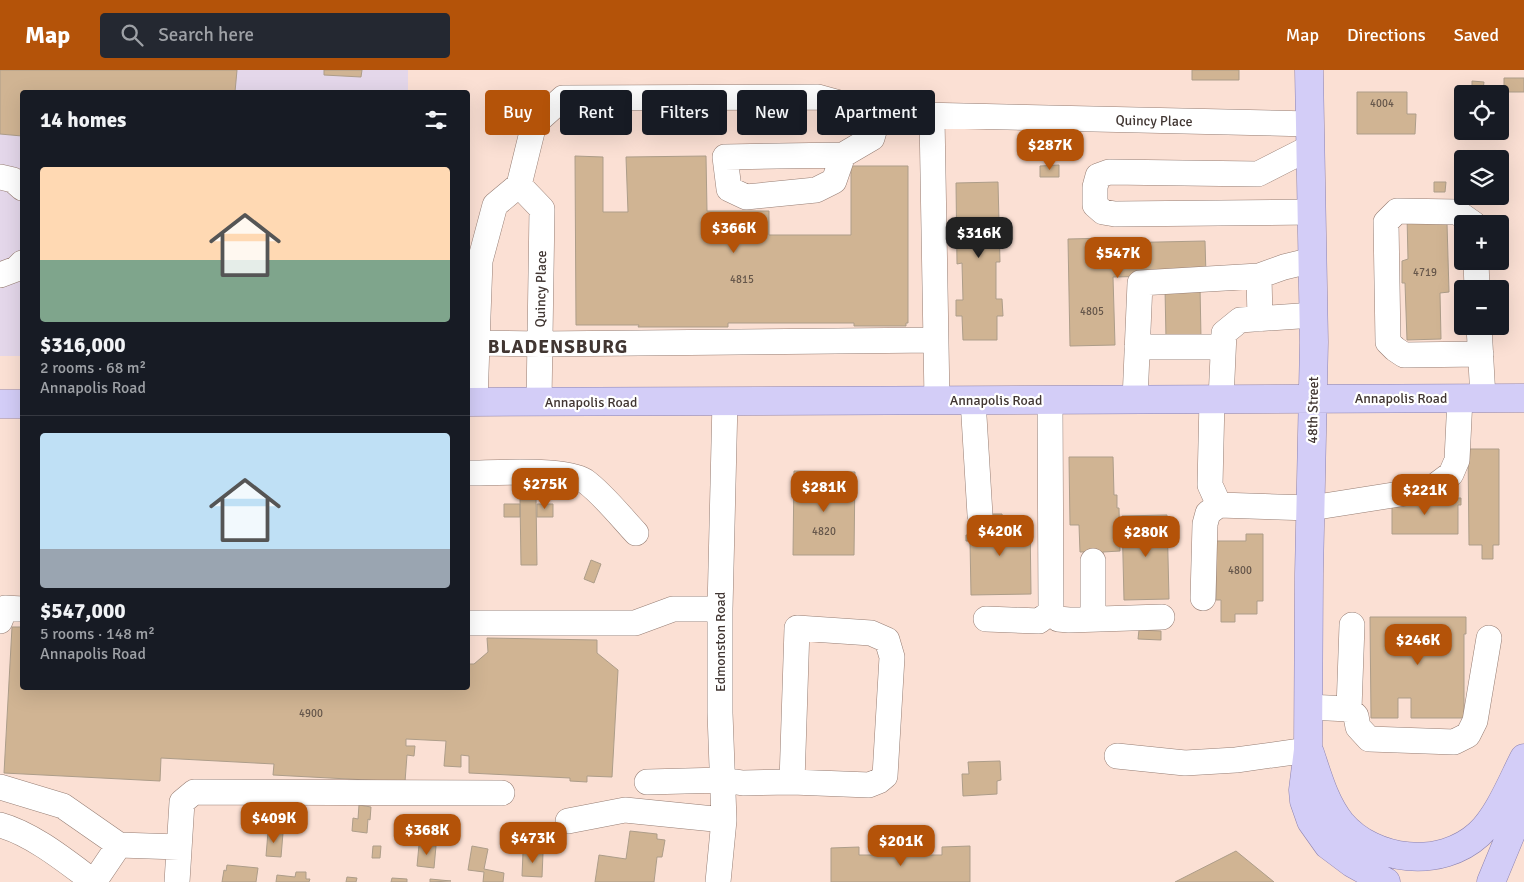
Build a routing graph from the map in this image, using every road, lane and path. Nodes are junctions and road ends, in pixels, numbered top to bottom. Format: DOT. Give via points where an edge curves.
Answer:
graph roads {
  1 [pos="1309,70"];
  2 [pos="817,97"];
  3 [pos="935,117"];
  4 [pos="873,135"];
  5 [pos="932,135"];
  6 [pos="1310,135"];
  7 [pos="843,155"];
  8 [pos="0,177"];
  9 [pos="519,185"];
  10 [pos="20,186"];
  11 [pos="1312,212"];
  12 [pos="1461,215"];
  13 [pos="1313,260"];
  14 [pos="20,266"];
  15 [pos="0,275"];
  16 [pos="1260,276"];
  17 [pos="1314,316"];
  18 [pos="1260,319"];
  19 [pos="1480,335"];
  20 [pos="936,340"];
  21 [pos="477,343"];
  22 [pos="540,344"];
  23 [pos="1137,347"];
  24 [pos="1223,347"];
  25 [pos="1481,354"];
  26 [pos="1472,398"];
  27 [pos="1524,398"];
  28 [pos="1313,399"];
  29 [pos="937,400"];
  30 [pos="973,400"];
  31 [pos="1050,400"];
  32 [pos="1135,400"];
  33 [pos="1216,400"];
  34 [pos="725,401"];
  35 [pos="471,402"];
  36 [pos="539,402"];
  37 [pos="0,404"];
  38 [pos="20,404"];
  39 [pos="470,473"];
  40 [pos="1219,505"];
  41 [pos="1311,508"];
  42 [pos="980,515"];
  43 [pos="636,533"];
  44 [pos="1093,561"];
  45 [pos="1203,598"];
  46 [pos="20,609"];
  47 [pos="720,609"];
  48 [pos="1051,612"];
  49 [pos="1162,617"];
  50 [pos="986,619"];
  51 [pos="1093,619"];
  52 [pos="0,621"];
  53 [pos="470,623"];
  54 [pos="1352,625"];
  55 [pos="1489,638"];
  56 [pos="1308,707"];
  57 [pos="1349,709"];
  58 [pos="1308,750"];
  59 [pos="1117,756"];
  60 [pos="1524,758"];
  61 [pos="723,780"];
  62 [pos="647,782"];
  63 [pos="792,782"];
  64 [pos="0,787"];
  65 [pos="502,793"];
  66 [pos="1524,802"];
  67 [pos="724,820"];
  68 [pos="568,821"];
  69 [pos="0,825"];
  70 [pos="119,845"];
  71 [pos="179,847"];
  72 [pos="94,882"];
  73 [pos="177,882"];
  74 [pos="718,882"];
  75 [pos="1386,882"];
  76 [pos="1491,882"];
  1 -- 6 [label="main road, 48th Street"];
  2 -- 9 [label="street, Quincy Place" via="563,98 534,124"];
  3 -- 6 [label="street, Quincy Place"];
  4 -- 7 [label="street"];
  5 -- 20 [label="street"];
  6 -- 11 [label="main road, 48th Street"];
  6 -- 11 [label="street" via="1258,174 1109,172 1098,176 1094,187 1096,205 1102,212 1115,214"];
  8 -- 10 [label="street"];
  9 -- 21 [label="street" via="494,205 480,261"];
  9 -- 22 [label="street, Quincy Place" via="542,208"];
  11 -- 13 [label="main road, 48th Street"];
  12 -- 25 [label="street" via="1457,212 1397,211 1386,222 1388,342 1404,355"];
  13 -- 16 [label="street"];
  13 -- 17 [label="main road, 48th Street"];
  14 -- 15 [label="street"];
  16 -- 18 [label="street"];
  16 -- 23 [label="street" via="1140,283"];
  17 -- 18 [label="street"];
  17 -- 28 [label="main road, 48th Street"];
  18 -- 24 [label="street" via="1240,320 1224,332"];
  19 -- 25 [label="street"];
  20 -- 22 [label="street"];
  20 -- 29 [label="street"];
  21 -- 22 [label="street"];
  21 -- 35 [label="street"];
  22 -- 36 [label="street, Quincy Place"];
  23 -- 24 [label="street"];
  23 -- 32 [label="street"];
  24 -- 33 [label="street"];
  25 -- 26 [label="street"];
  26 -- 27 [label="main road, Annapolis Road"];
  26 -- 28 [label="main road, Annapolis Road"];
  26 -- 41 [label="street" via="1452,474 1431,489"];
  28 -- 33 [label="main road, Annapolis Road"];
  28 -- 41 [label="main road, 48th Street"];
  29 -- 30 [label="main road, Annapolis Road"];
  29 -- 34 [label="main road, Annapolis Road"];
  30 -- 31 [label="main road, Annapolis Road"];
  30 -- 42 [label="street"];
  31 -- 32 [label="main road, Annapolis Road"];
  31 -- 48 [label="street"];
  32 -- 33 [label="main road, Annapolis Road"];
  33 -- 40 [label="street" via="1210,485"];
  34 -- 36 [label="main road, Annapolis Road"];
  34 -- 47 [label="street, Edmonston Road"];
  35 -- 36 [label="main road, Annapolis Road"];
  37 -- 38 [label="main road"];
  39 -- 43 [label="street" via="575,476 593,488"];
  40 -- 41 [label="street"];
  40 -- 45 [label="street" via="1208,513 1206,524"];
  41 -- 56 [label="main road, 48th Street"];
  44 -- 51 [label="street"];
  46 -- 52 [label="street" via="4,608"];
  47 -- 53 [label="street" via="673,609 636,623"];
  47 -- 61 [label="street, Edmonston Road"];
  48 -- 50 [label="street" via="1039,620"];
  48 -- 51 [label="street" via="1058,619"];
  49 -- 51 [label="street"];
  54 -- 57 [label="street"];
  55 -- 57 [label="street" via="1475,721 1468,735 1461,739 1454,742 1369,739"];
  56 -- 57 [label="street"];
  56 -- 58 [label="main road, 48th Street"];
  58 -- 59 [label="street" via="1236,760 1185,762"];
  58 -- 60 [label="main road" via="1331,809 1352,834 1382,850 1421,857 1454,850 1481,832"];
  58 -- 75 [label="main road" via="1303,790 1311,821 1339,855"];
  61 -- 62 [label="street"];
  61 -- 63 [label="street"];
  61 -- 67 [label="street, Edmonston Road"];
  63 -- 63 [label="street" via="870,785 885,776 892,657 887,640 871,633 796,628"];
  64 -- 70 [label="street" via="63,806"];
  65 -- 71 [label="street" via="194,792 182,802"];
  66 -- 76 [label="main road"];
  67 -- 68 [label="street" via="625,810"];
  67 -- 74 [label="street, Edmonston Road"];
  69 -- 72 [label="street" via="33,840"];
  70 -- 71 [label="street"];
  70 -- 72 [label="street"];
  71 -- 73 [label="street"];
}
